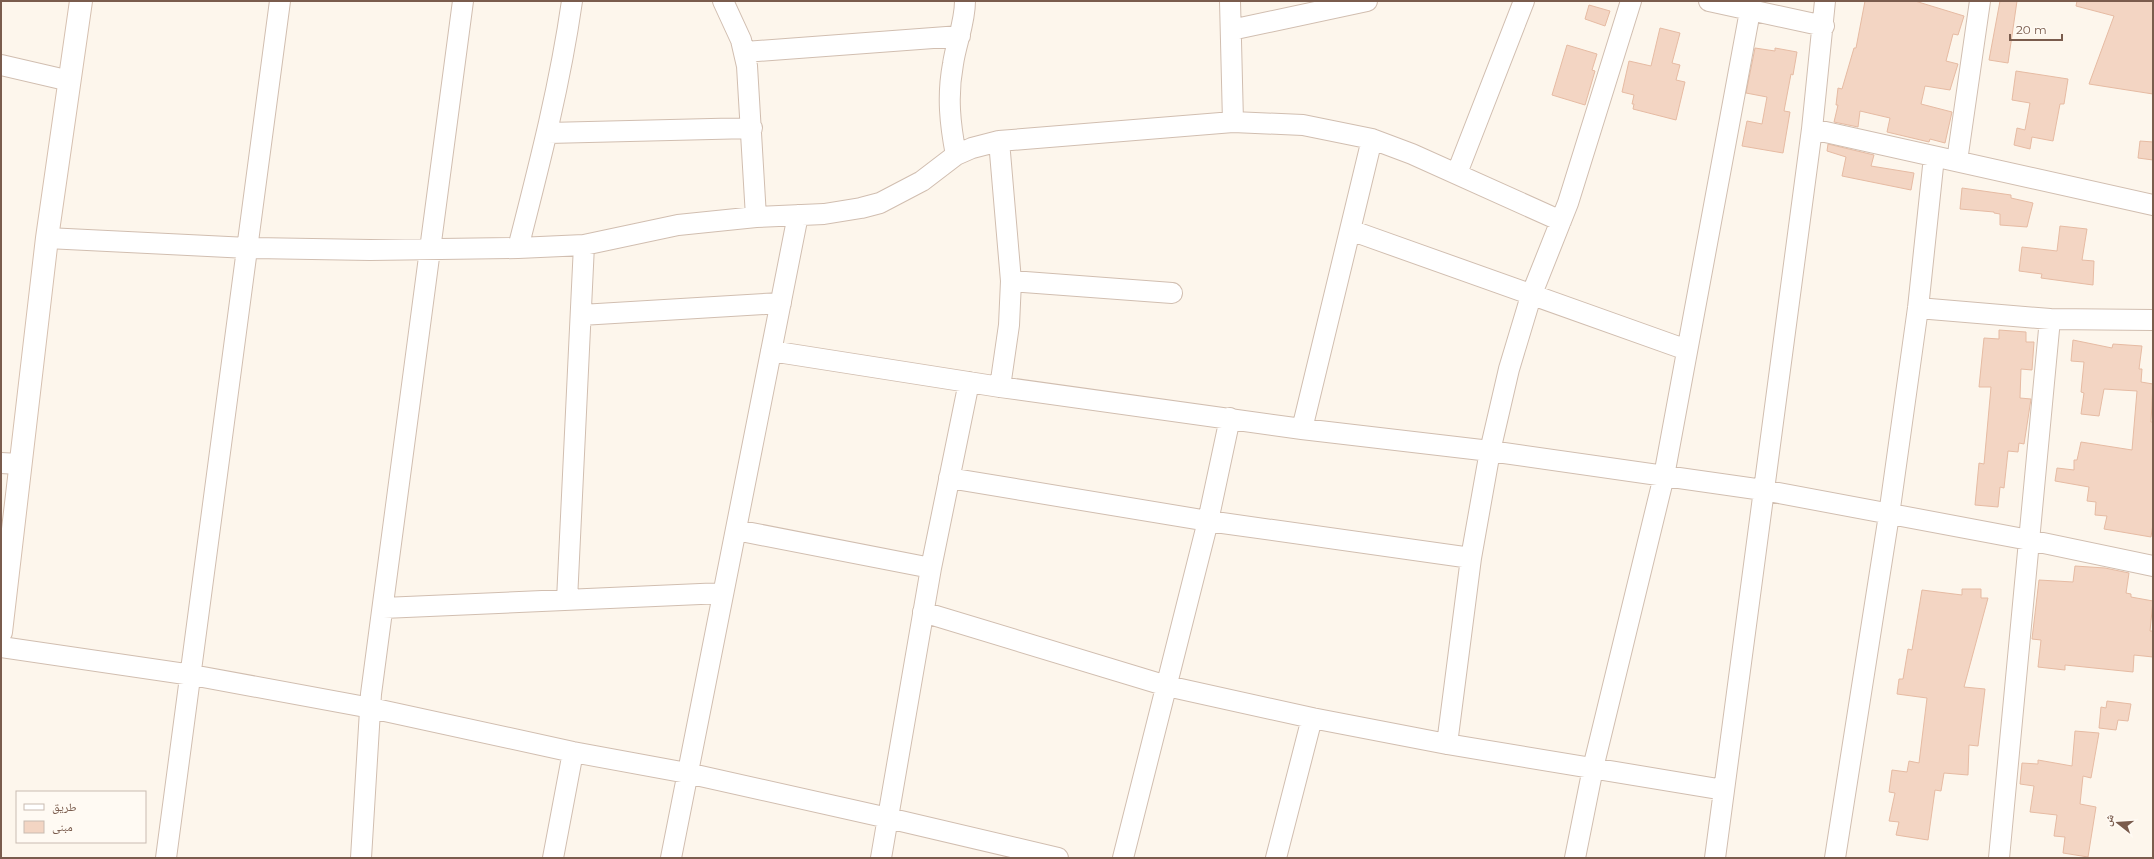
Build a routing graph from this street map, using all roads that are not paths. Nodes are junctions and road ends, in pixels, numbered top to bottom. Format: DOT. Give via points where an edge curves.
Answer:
graph roads {
  1 [pos="81,1"];
  2 [pos="280,1"];
  3 [pos="463,1"];
  4 [pos="572,1"];
  5 [pos="723,1"];
  6 [pos="965,1"];
  7 [pos="1230,1"];
  8 [pos="1367,1"];
  9 [pos="1524,1"];
  10 [pos="1631,1"];
  11 [pos="1709,1"];
  12 [pos="1825,1"];
  13 [pos="1980,1"];
  14 [pos="1750,11"];
  15 [pos="1824,26"];
  16 [pos="1231,30"];
  17 [pos="960,36"];
  18 [pos="745,52"];
  19 [pos="1,65"];
  20 [pos="70,81"];
  21 [pos="1233,122"];
  22 [pos="752,128"];
  23 [pos="1812,129"];
  24 [pos="548,133"];
  25 [pos="1372,140"];
  26 [pos="999,141"];
  27 [pos="956,155"];
  28 [pos="1934,157"];
  29 [pos="1957,161"];
  30 [pos="1457,173"];
  31 [pos="2153,205"];
  32 [pos="798,215"];
  33 [pos="756,217"];
  34 [pos="1561,221"];
  35 [pos="1350,230"];
  36 [pos="47,238"];
  37 [pos="584,245"];
  38 [pos="248,248"];
  39 [pos="518,248"];
  40 [pos="429,250"];
  41 [pos="1011,281"];
  42 [pos="1172,293"];
  43 [pos="1531,296"];
  44 [pos="781,303"];
  45 [pos="1918,308"];
  46 [pos="581,315"];
  47 [pos="2050,319"];
  48 [pos="2153,320"];
  49 [pos="1687,350"];
  50 [pos="771,352"];
  51 [pos="969,382"];
  52 [pos="1000,387"];
  53 [pos="1230,418"];
  54 [pos="1302,429"];
  55 [pos="1490,452"];
  56 [pos="10,463"];
  57 [pos="1664,476"];
  58 [pos="949,478"];
  59 [pos="1763,490"];
  60 [pos="1889,515"];
  61 [pos="1208,521"];
  62 [pos="736,530"];
  63 [pos="2029,540"];
  64 [pos="1471,558"];
  65 [pos="2153,566"];
  66 [pos="931,568"];
  67 [pos="723,593"];
  68 [pos="567,600"];
  69 [pos="383,608"];
  70 [pos="923,612"];
  71 [pos="1,632"];
  72 [pos="1,647"];
  73 [pos="192,675"];
  74 [pos="1167,686"];
  75 [pos="371,708"];
  76 [pos="1312,718"];
  77 [pos="1447,744"];
  78 [pos="573,752"];
  79 [pos="1593,768"];
  80 [pos="687,773"];
  81 [pos="1724,790"];
  82 [pos="888,818"];
  83 [pos="166,858"];
  84 [pos="360,858"];
  85 [pos="553,858"];
  86 [pos="671,858"];
  87 [pos="881,858"];
  88 [pos="1058,858"];
  89 [pos="1124,858"];
  90 [pos="1276,858"];
  91 [pos="1574,858"];
  92 [pos="1715,858"];
  93 [pos="1835,858"];
  94 [pos="1999,858"];
  1 -- 20 [label="street"];
  2 -- 38 [label="street"];
  3 -- 40 [label="street"];
  4 -- 24 [label="street" via="561,73"];
  5 -- 18 [label="street"];
  6 -- 17 [label="street"];
  7 -- 16 [label="street"];
  8 -- 16 [label="street"];
  9 -- 30 [label="street"];
  10 -- 34 [label="street"];
  11 -- 14 [label="street"];
  12 -- 15 [label="street"];
  13 -- 29 [label="street"];
  14 -- 15 [label="street"];
  14 -- 49 [label="street"];
  15 -- 23 [label="street"];
  16 -- 21 [label="street"];
  17 -- 18 [label="street"];
  17 -- 27 [label="street" via="953,62 948,102"];
  18 -- 22 [label="street"];
  19 -- 20 [label="street"];
  20 -- 36 [label="street"];
  21 -- 25 [label="street" via="1303,125"];
  21 -- 26 [label="street"];
  22 -- 24 [label="street"];
  22 -- 33 [label="street"];
  23 -- 28 [label="street"];
  23 -- 59 [label="street"];
  24 -- 39 [label="street"];
  25 -- 30 [label="street"];
  25 -- 35 [label="street"];
  26 -- 27 [label="street"];
  26 -- 41 [label="street"];
  27 -- 32 [label="street" via="922,181 880,203 842,212"];
  28 -- 29 [label="street"];
  28 -- 45 [label="street"];
  29 -- 31 [label="street"];
  30 -- 34 [label="street"];
  32 -- 33 [label="street"];
  32 -- 44 [label="street"];
  33 -- 37 [label="street" via="671,226"];
  34 -- 43 [label="street"];
  35 -- 43 [label="street"];
  35 -- 54 [label="street"];
  36 -- 38 [label="street"];
  36 -- 56 [label="street"];
  37 -- 39 [label="street"];
  37 -- 46 [label="street"];
  38 -- 40 [label="street"];
  38 -- 73 [label="street"];
  39 -- 40 [label="street"];
  40 -- 69 [label="street"];
  41 -- 42 [label="street"];
  41 -- 52 [label="street"];
  43 -- 49 [label="street"];
  43 -- 55 [label="street" via="1509,369"];
  44 -- 46 [label="street"];
  44 -- 50 [label="street"];
  45 -- 47 [label="street"];
  45 -- 60 [label="street"];
  46 -- 68 [label="street"];
  47 -- 48 [label="street"];
  47 -- 63 [label="street"];
  49 -- 57 [label="street"];
  50 -- 51 [label="street"];
  50 -- 62 [label="street"];
  51 -- 52 [label="street"];
  51 -- 58 [label="street"];
  52 -- 53 [label="street"];
  53 -- 54 [label="street"];
  53 -- 61 [label="street"];
  54 -- 55 [label="street"];
  55 -- 57 [label="street"];
  55 -- 64 [label="street"];
  56 -- 71 [label="street"];
  57 -- 59 [label="street"];
  57 -- 79 [label="street"];
  58 -- 61 [label="street"];
  58 -- 66 [label="street"];
  59 -- 60 [label="street"];
  59 -- 81 [label="street"];
  60 -- 63 [label="street"];
  60 -- 93 [label="street"];
  61 -- 64 [label="street"];
  61 -- 74 [label="street"];
  62 -- 66 [label="street"];
  62 -- 67 [label="street"];
  63 -- 65 [label="street"];
  63 -- 94 [label="street"];
  64 -- 77 [label="street"];
  66 -- 70 [label="street"];
  67 -- 68 [label="street"];
  67 -- 80 [label="street"];
  68 -- 69 [label="street"];
  69 -- 75 [label="street"];
  70 -- 74 [label="street"];
  70 -- 82 [label="street"];
  72 -- 73 [label="street"];
  73 -- 75 [label="street"];
  73 -- 83 [label="street"];
  74 -- 76 [label="street"];
  74 -- 89 [label="street"];
  75 -- 78 [label="street"];
  75 -- 84 [label="street"];
  76 -- 77 [label="street"];
  76 -- 90 [label="street"];
  77 -- 79 [label="street"];
  78 -- 80 [label="street"];
  78 -- 85 [label="street"];
  79 -- 81 [label="street"];
  79 -- 91 [label="street"];
  80 -- 82 [label="street"];
  80 -- 86 [label="street"];
  81 -- 92 [label="street"];
  82 -- 87 [label="street"];
  82 -- 88 [label="street"];
}
